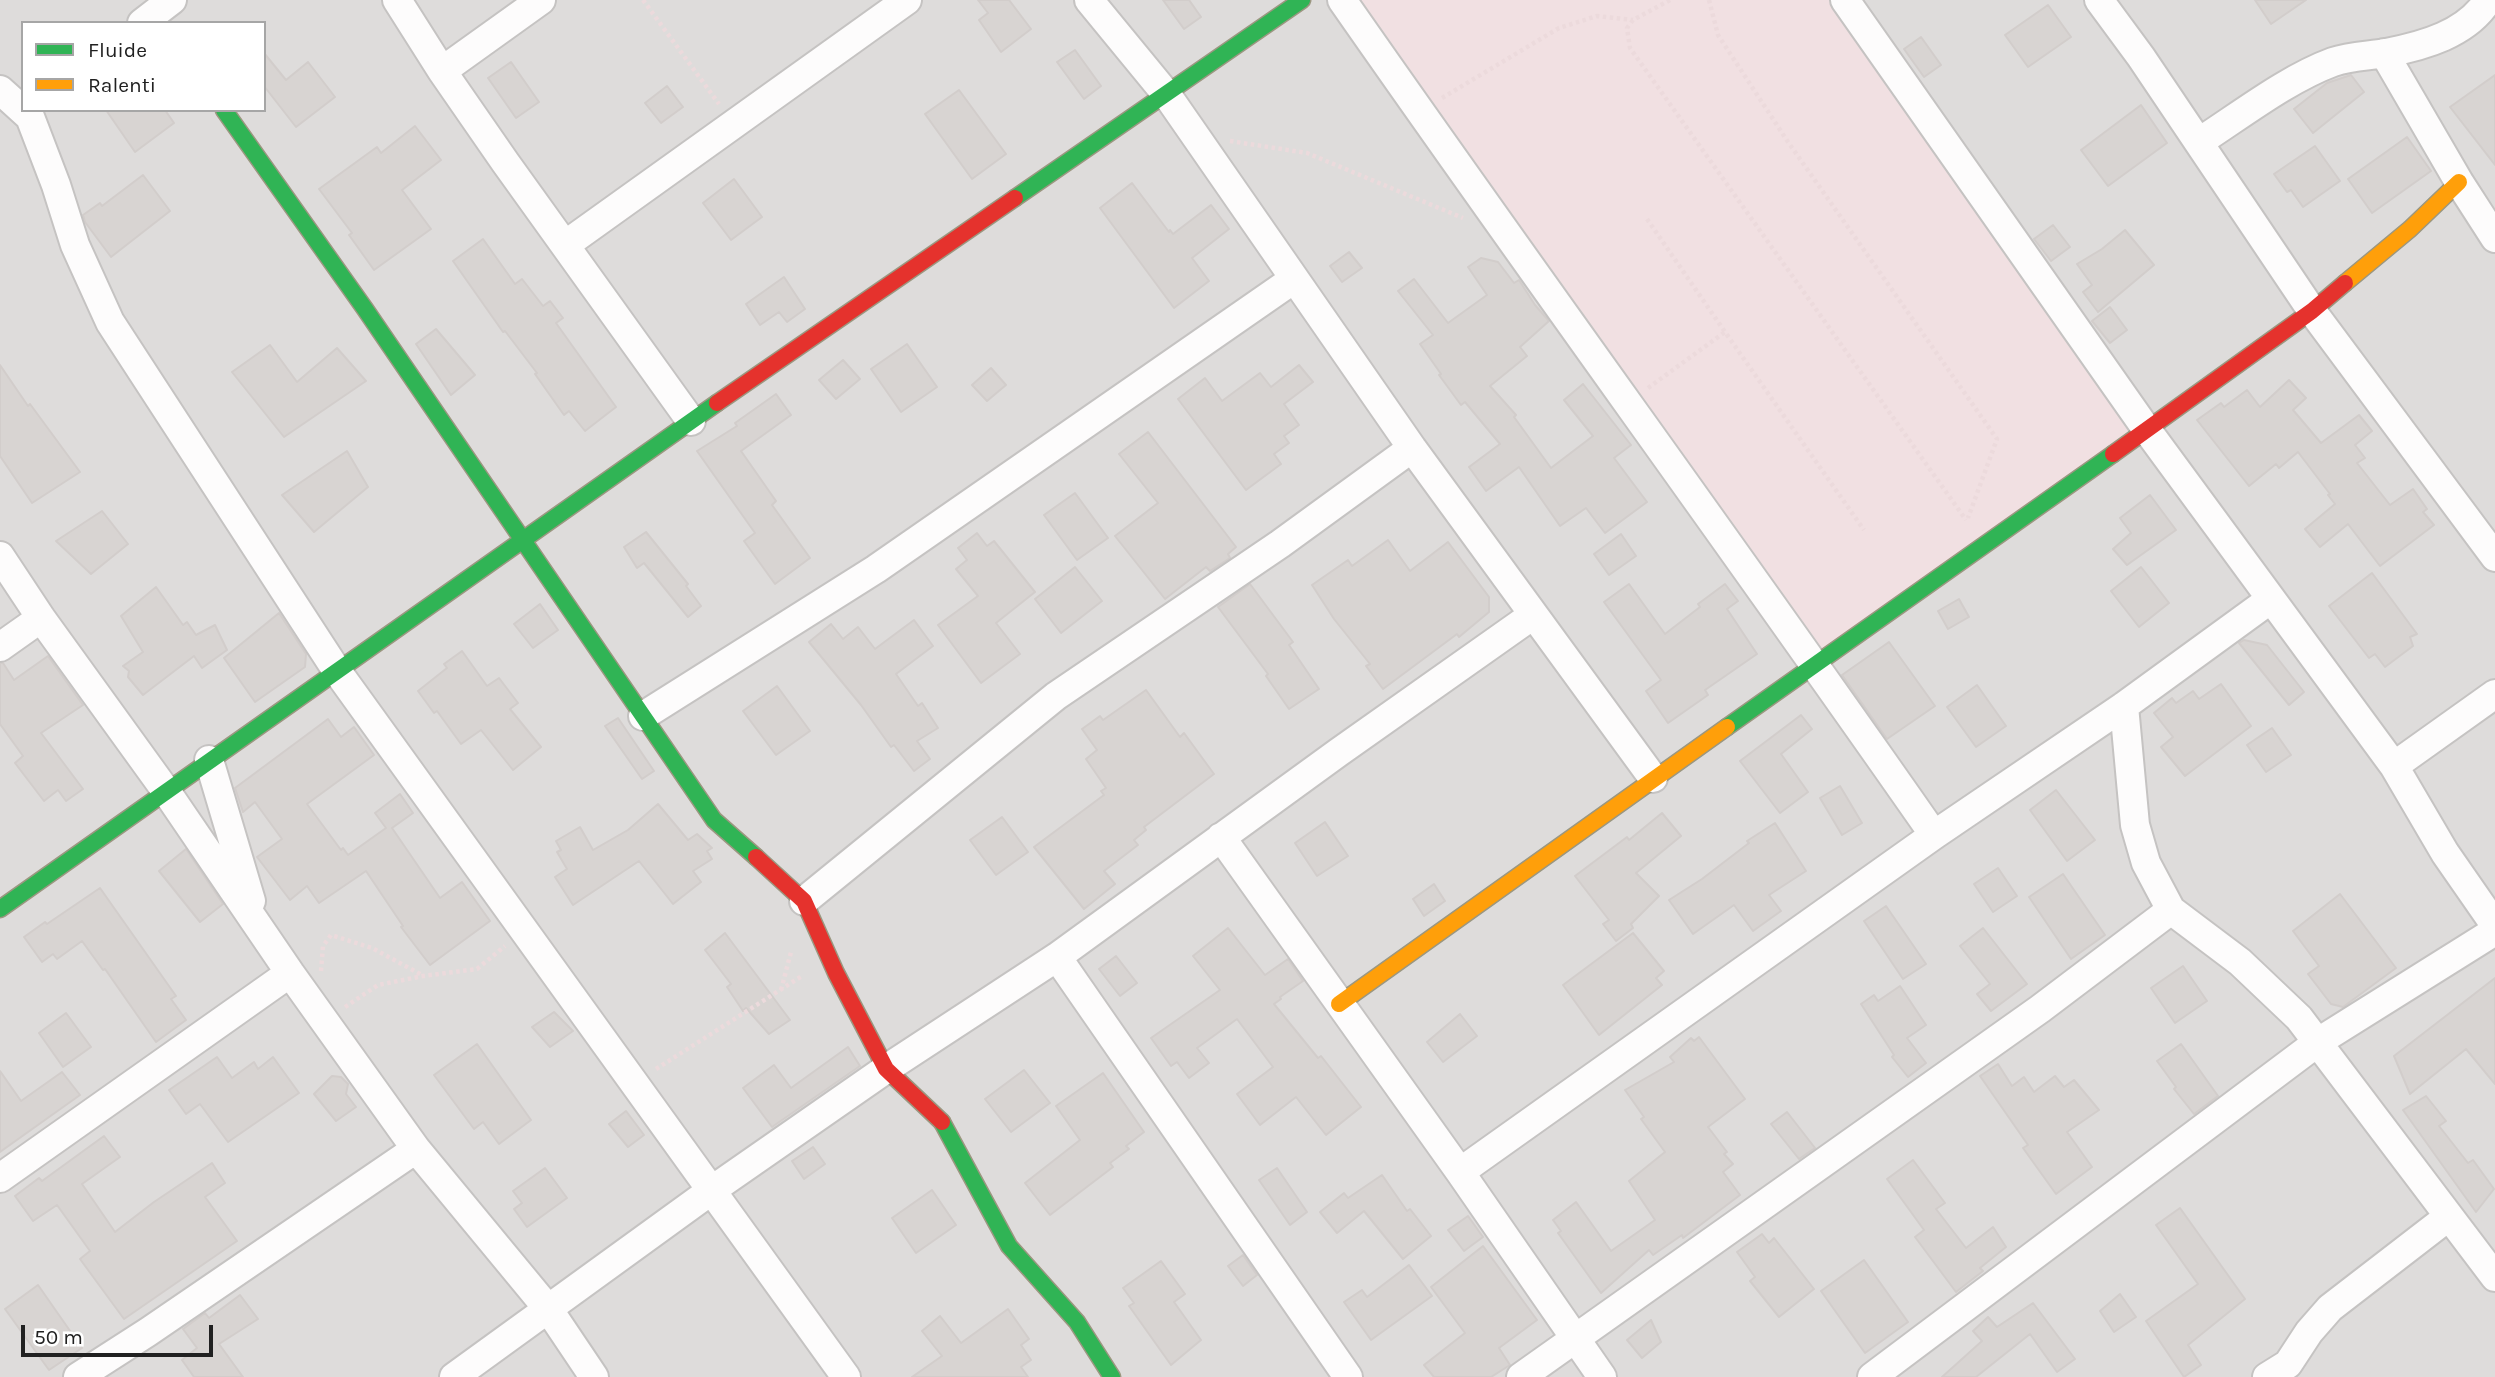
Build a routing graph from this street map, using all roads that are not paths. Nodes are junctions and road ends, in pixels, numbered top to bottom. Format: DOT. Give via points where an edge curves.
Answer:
graph roads {
  1 [pos="397,0"];
  2 [pos="541,0"];
  3 [pos="908,0"];
  4 [pos="1089,0"];
  5 [pos="1302,0"];
  6 [pos="1342,0"];
  7 [pos="1845,0"];
  8 [pos="2099,0"];
  9 [pos="2488,0"];
  10 [pos="2384,53"];
  11 [pos="442,71"];
  12 [pos="1167,95"];
  13 [pos="15,104"];
  14 [pos="225,112"];
  15 [pos="2199,142"];
  16 [pos="2459,182"];
  17 [pos="2495,237"];
  18 [pos="565,245"];
  19 [pos="1294,279"];
  20 [pos="2312,311"];
  21 [pos="691,421"];
  22 [pos="2147,430"];
  23 [pos="1412,448"];
  24 [pos="521,541"];
  25 [pos="0,556"];
  26 [pos="2495,557"];
  27 [pos="2271,600"];
  28 [pos="1532,615"];
  29 [pos="41,618"];
  30 [pos="0,647"];
  31 [pos="1816,666"];
  32 [pos="337,671"];
  33 [pos="2495,694"];
  34 [pos="2124,706"];
  35 [pos="643,716"];
  36 [pos="209,760"];
  37 [pos="2394,766"];
  38 [pos="1653,778"];
  39 [pos="166,791"];
  40 [pos="1934,835"];
  41 [pos="1221,837"];
  42 [pos="804,901"];
  43 [pos="0,909"];
  44 [pos="2171,910"];
  45 [pos="257,924"];
  46 [pos="2495,925"];
  47 [pos="2495,932"];
  48 [pos="1057,957"];
  49 [pos="290,973"];
  50 [pos="1339,1004"];
  51 [pos="2318,1041"];
  52 [pos="886,1069"];
  53 [pos="416,1149"];
  54 [pos="1460,1172"];
  55 [pos="0,1178"];
  56 [pos="712,1190"];
  57 [pos="2448,1217"];
  58 [pos="2495,1277"];
  59 [pos="549,1310"];
  60 [pos="1575,1339"];
  61 [pos="1886,1373"];
  62 [pos="2281,1373"];
  63 [pos="78,1377"];
  64 [pos="454,1377"];
  65 [pos="594,1377"];
  66 [pos="846,1377"];
  67 [pos="1112,1377"];
  68 [pos="1348,1377"];
  69 [pos="1521,1377"];
  70 [pos="1602,1377"];
  1 -- 11 [label="street"];
  2 -- 11 [label="street"];
  3 -- 18 [label="street"];
  4 -- 12 [label="street"];
  5 -- 12 [label="street"];
  6 -- 31 [label="street"];
  7 -- 22 [label="street"];
  8 -- 15 [label="street"];
  9 -- 10 [label="street" via="2467,24 2443,37"];
  10 -- 15 [label="street" via="2333,62"];
  10 -- 16 [label="street"];
  11 -- 18 [label="street"];
  12 -- 19 [label="street"];
  12 -- 21 [label="street"];
  13 -- 32 [label="street" via="56,185 75,245 110,321"];
  14 -- 24 [label="street"];
  15 -- 20 [label="street"];
  16 -- 17 [label="street"];
  16 -- 20 [label="street"];
  18 -- 21 [label="street"];
  19 -- 23 [label="street"];
  19 -- 35 [label="street" via="876,569"];
  20 -- 22 [label="street"];
  20 -- 26 [label="street"];
  21 -- 24 [label="street"];
  22 -- 27 [label="street"];
  22 -- 31 [label="street"];
  23 -- 28 [label="street"];
  23 -- 42 [label="street" via="1056,696"];
  24 -- 32 [label="street"];
  24 -- 35 [label="street"];
  25 -- 29 [label="street"];
  27 -- 34 [label="street"];
  27 -- 37 [label="street"];
  28 -- 38 [label="street"];
  28 -- 41 [label="street"];
  29 -- 30 [label="street"];
  29 -- 39 [label="street"];
  31 -- 38 [label="street"];
  31 -- 40 [label="street"];
  32 -- 36 [label="street"];
  32 -- 56 [label="street"];
  33 -- 37 [label="street"];
  34 -- 40 [label="street"];
  34 -- 44 [label="street" via="2135,825 2147,863"];
  35 -- 42 [label="street" via="714,820"];
  36 -- 39 [label="street"];
  36 -- 45 [label="street"];
  37 -- 46 [label="street" via="2445,853"];
  38 -- 50 [label="street"];
  39 -- 43 [label="street"];
  39 -- 45 [label="street"];
  40 -- 54 [label="street"];
  41 -- 48 [label="street"];
  41 -- 50 [label="street"];
  42 -- 52 [label="street"];
  44 -- 51 [label="street" via="2240,962"];
  44 -- 60 [label="street" via="2040,1009"];
  45 -- 49 [label="street"];
  47 -- 51 [label="street"];
  48 -- 52 [label="street"];
  48 -- 68 [label="street"];
  49 -- 53 [label="street"];
  49 -- 55 [label="street"];
  50 -- 54 [label="street"];
  51 -- 57 [label="street"];
  51 -- 61 [label="street"];
  52 -- 56 [label="street"];
  52 -- 67 [label="street" via="940,1118 1009,1246 1077,1322"];
  53 -- 59 [label="street"];
  53 -- 63 [label="street"];
  54 -- 60 [label="street"];
  56 -- 59 [label="street"];
  56 -- 66 [label="street"];
  57 -- 58 [label="street"];
  57 -- 62 [label="street" via="2330,1308"];
  59 -- 64 [label="street"];
  59 -- 65 [label="street"];
  60 -- 69 [label="street"];
  60 -- 70 [label="street"];
}
